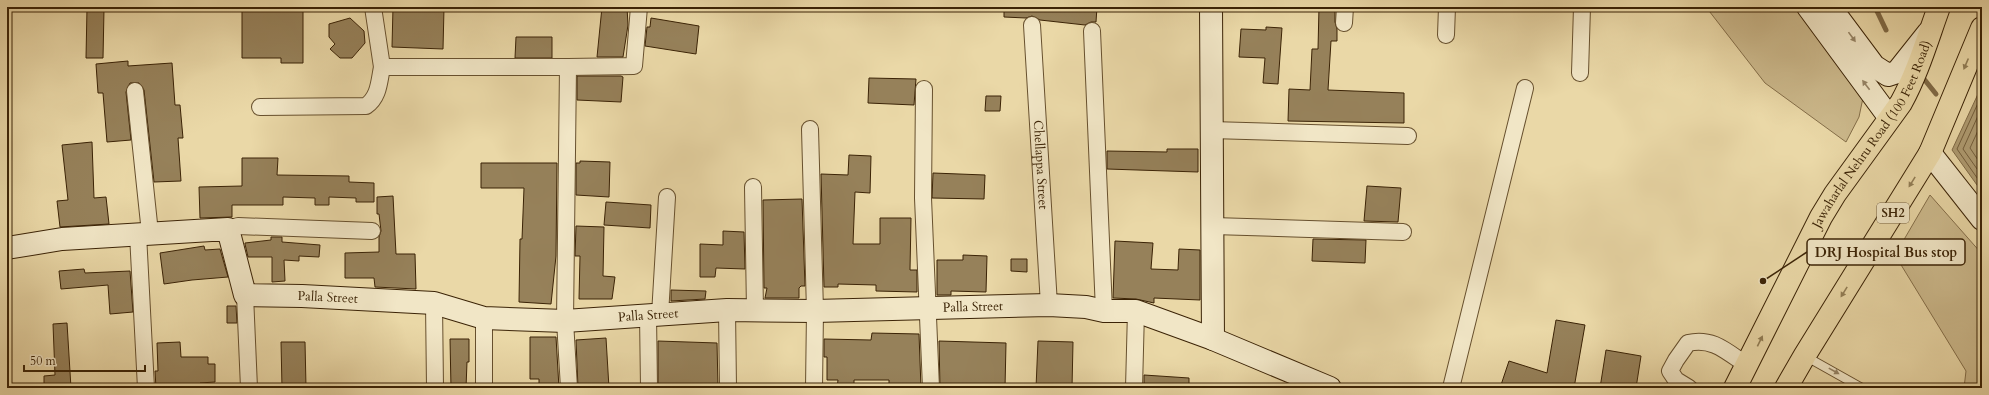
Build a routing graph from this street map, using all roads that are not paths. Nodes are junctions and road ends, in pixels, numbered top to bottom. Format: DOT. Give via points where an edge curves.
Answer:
graph roads {
  1 [pos="373,7"];
  2 [pos="639,7"];
  3 [pos="1211,7"];
  4 [pos="1344,7"];
  5 [pos="1447,7"];
  6 [pos="1582,7"];
  7 [pos="1808,7"];
  8 [pos="1830,7"];
  9 [pos="1939,7"];
  10 [pos="1344,23"];
  11 [pos="1032,25"];
  12 [pos="1982,28"];
  13 [pos="1931,30"];
  14 [pos="1092,31"];
  15 [pos="1446,35"];
  16 [pos="382,67"];
  17 [pos="568,67"];
  18 [pos="1580,73"];
  19 [pos="1525,88"];
  20 [pos="924,89"];
  21 [pos="135,91"];
  22 [pos="260,107"];
  23 [pos="1889,117"];
  24 [pos="810,130"];
  25 [pos="1211,130"];
  26 [pos="1408,136"];
  27 [pos="1930,153"];
  28 [pos="753,187"];
  29 [pos="667,197"];
  30 [pos="1982,219"];
  31 [pos="1214,226"];
  32 [pos="228,229"];
  33 [pos="372,230"];
  34 [pos="1403,232"];
  35 [pos="144,234"];
  36 [pos="7,248"];
  37 [pos="245,295"];
  38 [pos="434,303"];
  39 [pos="1049,305"];
  40 [pos="927,309"];
  41 [pos="727,310"];
  42 [pos="755,311"];
  43 [pos="815,311"];
  44 [pos="1104,311"];
  45 [pos="1136,311"];
  46 [pos="654,315"];
  47 [pos="484,318"];
  48 [pos="565,321"];
  49 [pos="1213,338"];
  50 [pos="1805,355"];
  51 [pos="1748,366"];
  52 [pos="146,388"];
  53 [pos="249,388"];
  54 [pos="435,388"];
  55 [pos="484,388"];
  56 [pos="569,388"];
  57 [pos="649,388"];
  58 [pos="728,388"];
  59 [pos="814,388"];
  60 [pos="931,388"];
  61 [pos="1134,388"];
  62 [pos="1330,388"];
  63 [pos="1451,388"];
  64 [pos="1689,388"];
  65 [pos="1735,388"];
  66 [pos="1786,388"];
  67 [pos="1862,388"];
  1 -- 16 [label="street"];
  2 -- 17 [label="street" via="634,66"];
  3 -- 25 [label="street"];
  4 -- 10 [label="street"];
  5 -- 15 [label="street"];
  6 -- 18 [label="street"];
  23 -- 7 [label="street, one-way"];
  8 -- 13 [label="street, one-way" via="1874,66 1888,75 1897,72"];
  9 -- 13 [label="main road, Jawaharlal Nehru Road (100 Feet Road)"];
  11 -- 39 [label="street, Chellappa Street"];
  12 -- 27 [label="main road, SH2, one-way"];
  13 -- 23 [label="main road, Jawaharlal Nehru Road (100 Feet Road)" via="1910,87"];
  14 -- 44 [label="street"];
  16 -- 17 [label="street"];
  16 -- 22 [label="street" via="377,92 372,102 366,106"];
  17 -- 48 [label="street"];
  19 -- 63 [label="street"];
  20 -- 40 [label="street" via="923,198"];
  21 -- 35 [label="street"];
  51 -- 23 [label="main road, Jawaharlal Nehru Road (100 Feet Road), one-way" via="1821,217"];
  24 -- 43 [label="street"];
  25 -- 26 [label="street"];
  25 -- 31 [label="street"];
  27 -- 30 [label="street"];
  27 -- 50 [label="main road, SH2, one-way"];
  28 -- 42 [label="street"];
  29 -- 46 [label="street"];
  31 -- 34 [label="street"];
  31 -- 49 [label="street"];
  32 -- 33 [label="street" via="238,226"];
  32 -- 35 [label="street"];
  32 -- 37 [label="street"];
  35 -- 36 [label="street" via="62,239"];
  35 -- 52 [label="street"];
  37 -- 38 [label="street, Palla Street"];
  37 -- 53 [label="street"];
  38 -- 47 [label="street, Palla Street"];
  38 -- 54 [label="street"];
  39 -- 40 [label="street, Palla Street"];
  39 -- 44 [label="street, Palla Street" via="1086,307"];
  40 -- 43 [label="street, Palla Street"];
  40 -- 60 [label="street"];
  41 -- 42 [label="street, Palla Street"];
  41 -- 46 [label="street, Palla Street"];
  41 -- 58 [label="street"];
  42 -- 43 [label="street, Palla Street"];
  43 -- 59 [label="street"];
  44 -- 45 [label="street, Palla Street"];
  45 -- 49 [label="street, Palla Street"];
  45 -- 61 [label="street"];
  46 -- 48 [label="street, Palla Street"];
  46 -- 57 [label="street"];
  47 -- 48 [label="street, Palla Street"];
  47 -- 55 [label="street"];
  48 -- 56 [label="street"];
  49 -- 62 [label="street, Palla Street"];
  50 -- 66 [label="main road, SH2"];
  50 -- 67 [label="lane, one-way"];
  51 -- 64 [label="street" via="1712,342 1700,340 1688,343 1670,372 1676,380"];
  51 -- 65 [label="main road, Jawaharlal Nehru Road (100 Feet Road)"];
}
